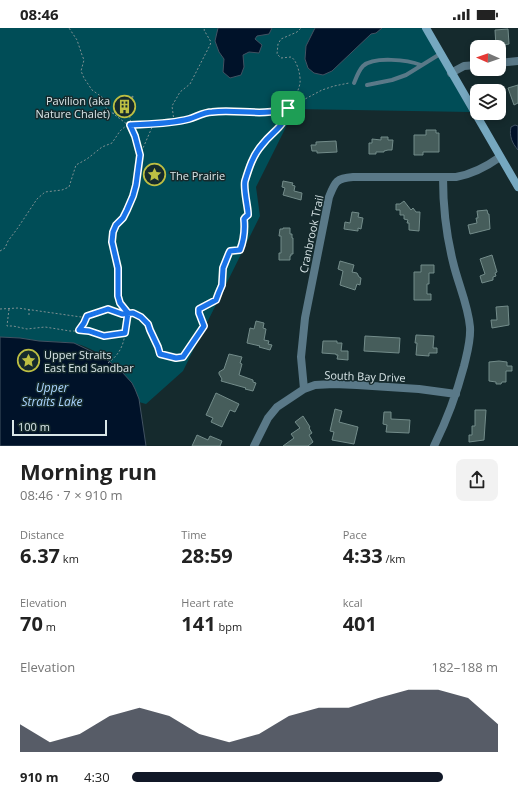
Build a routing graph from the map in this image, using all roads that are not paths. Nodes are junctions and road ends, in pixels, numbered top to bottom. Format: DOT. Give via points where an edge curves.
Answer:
graph roads {
  1 [pos="426,28"];
  2 [pos="440,54"];
  3 [pos="518,61"];
  4 [pos="506,62"];
  5 [pos="421,65"];
  6 [pos="470,66"];
  7 [pos="451,73"];
  8 [pos="354,83"];
  9 [pos="367,85"];
  10 [pos="500,157"];
  11 [pos="443,177"];
  12 [pos="518,188"];
  13 [pos="304,389"];
  14 [pos="456,394"];
  15 [pos="254,446"];
  16 [pos="434,446"];
  1 -- 2 [label="main road"];
  2 -- 5 [label="lane"];
  2 -- 7 [label="main road"];
  3 -- 4 [label="street"];
  5 -- 8 [label="lane" via="397,60 369,63 362,66"];
  5 -- 9 [label="lane" via="406,75"];
  6 -- 7 [label="street"];
  7 -- 10 [label="main road"];
  10 -- 11 [label="street, Cranbrook Trail" via="471,174"];
  10 -- 12 [label="main road"];
  11 -- 13 [label="street, Cranbrook Trail" via="353,177 336,181 329,197 304,318 301,357"];
  11 -- 14 [label="street" via="446,227 470,329 470,343"];
  13 -- 14 [label="street, South Bay Drive" via="315,385 334,384"];
  13 -- 15 [label="street, South Bay Drive" via="277,407 268,418"];
  14 -- 16 [label="street"];
}
